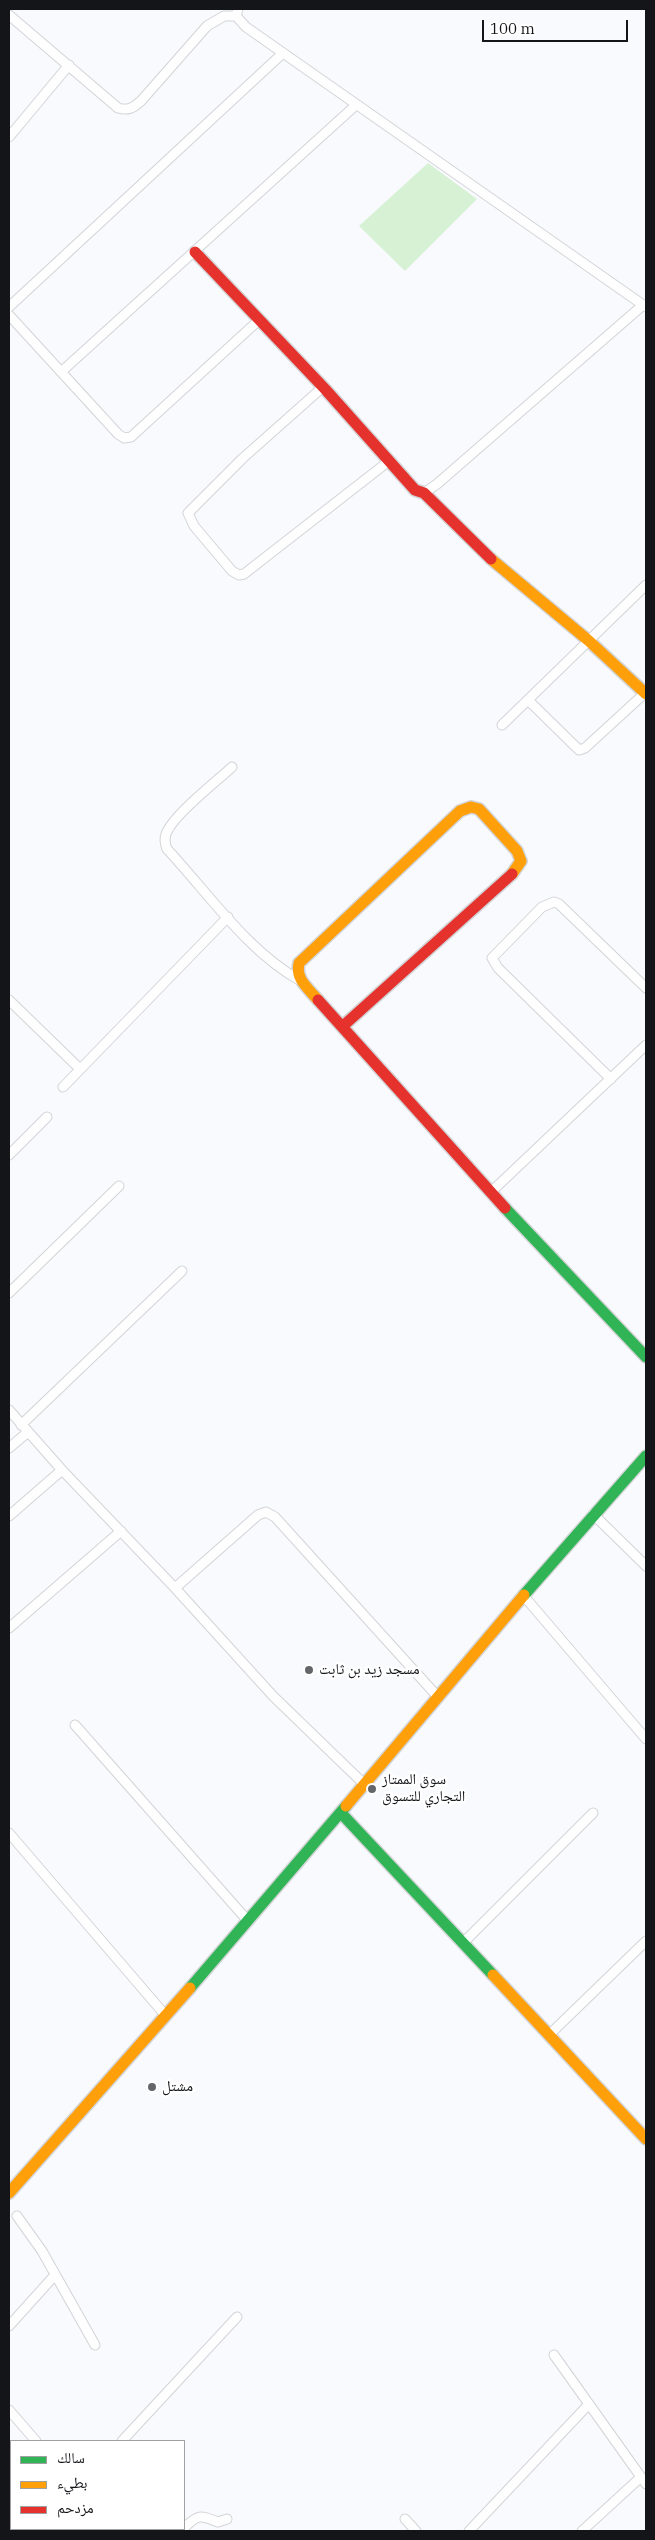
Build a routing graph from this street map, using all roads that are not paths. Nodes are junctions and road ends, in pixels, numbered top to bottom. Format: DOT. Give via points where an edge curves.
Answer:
graph roads {
  1 [pos="237,12"];
  2 [pos="9,16"];
  3 [pos="283,53"];
  4 [pos="68,66"];
  5 [pos="356,105"];
  6 [pos="9,137"];
  7 [pos="195,252"];
  8 [pos="644,306"];
  9 [pos="9,307"];
  10 [pos="9,315"];
  11 [pos="259,320"];
  12 [pos="61,372"];
  13 [pos="323,387"];
  14 [pos="389,461"];
  15 [pos="424,493"];
  16 [pos="646,585"];
  17 [pos="589,642"];
  18 [pos="646,693"];
  19 [pos="528,700"];
  20 [pos="502,725"];
  21 [pos="232,767"];
  22 [pos="228,917"];
  23 [pos="301,981"];
  24 [pos="646,988"];
  25 [pos="9,1000"];
  26 [pos="343,1026"];
  27 [pos="646,1046"];
  28 [pos="80,1069"];
  29 [pos="610,1079"];
  30 [pos="63,1087"];
  31 [pos="47,1117"];
  32 [pos="9,1155"];
  33 [pos="119,1186"];
  34 [pos="491,1192"];
  35 [pos="182,1271"];
  36 [pos="9,1293"];
  37 [pos="646,1357"];
  38 [pos="9,1410"];
  39 [pos="25,1428"];
  40 [pos="9,1448"];
  41 [pos="646,1456"];
  42 [pos="62,1470"];
  43 [pos="593,1514"];
  44 [pos="9,1516"];
  45 [pos="121,1531"];
  46 [pos="646,1566"];
  47 [pos="175,1588"];
  48 [pos="524,1595"];
  49 [pos="9,1628"];
  50 [pos="438,1697"];
  51 [pos="75,1725"];
  52 [pos="646,1739"];
  53 [pos="365,1785"];
  54 [pos="341,1813"];
  55 [pos="593,1813"];
  56 [pos="9,1833"];
  57 [pos="248,1921"];
  58 [pos="646,1941"];
  59 [pos="464,1942"];
  60 [pos="166,2016"];
  61 [pos="550,2035"];
  62 [pos="645,2135"];
  63 [pos="9,2193"];
  64 [pos="17,2216"];
  65 [pos="55,2275"];
  66 [pos="236,2316"];
  67 [pos="9,2326"];
  68 [pos="95,2345"];
  69 [pos="554,2355"];
  70 [pos="589,2404"];
  71 [pos="9,2410"];
  72 [pos="35,2440"];
  73 [pos="123,2440"];
  74 [pos="644,2480"];
  75 [pos="227,2519"];
  76 [pos="405,2519"];
  77 [pos="185,2526"];
  78 [pos="416,2531"];
  79 [pos="469,2531"];
  80 [pos="582,2531"];
  1 -- 3 [label="street" via="246,27"];
  1 -- 4 [label="street" via="207,26 147,94 129,109 118,108"];
  2 -- 4 [label="street"];
  3 -- 5 [label="street"];
  3 -- 9 [label="street"];
  4 -- 6 [label="street"];
  5 -- 7 [label="street"];
  5 -- 8 [label="street"];
  7 -- 11 [label="street"];
  7 -- 12 [label="street"];
  8 -- 15 [label="street"];
  10 -- 12 [label="street"];
  11 -- 12 [label="street" via="131,437 124,438 118,434"];
  11 -- 13 [label="street"];
  13 -- 14 [label="street"];
  13 -- 14 [label="street" via="188,513 194,526 232,572 244,574"];
  14 -- 15 [label="street" via="416,490"];
  15 -- 17 [label="street" via="492,560"];
  16 -- 17 [label="street"];
  17 -- 18 [label="street"];
  17 -- 19 [label="street"];
  18 -- 19 [label="street" via="579,750"];
  19 -- 20 [label="street"];
  21 -- 22 [label="street" via="181,813 169,828 164,842"];
  22 -- 23 [label="street" via="273,963"];
  22 -- 28 [label="street"];
  23 -- 26 [label="street"];
  23 -- 26 [label="street" via="297,972 299,963 460,811 471,807 479,809 517,851 521,861 517,868"];
  24 -- 29 [label="street" via="554,902 542,907 492,958 498,968"];
  25 -- 28 [label="street"];
  26 -- 34 [label="street"];
  27 -- 29 [label="street"];
  28 -- 30 [label="street"];
  29 -- 34 [label="street"];
  31 -- 32 [label="street"];
  33 -- 36 [label="street"];
  34 -- 37 [label="street"];
  35 -- 39 [label="street"];
  38 -- 39 [label="street"];
  39 -- 40 [label="street"];
  39 -- 42 [label="street"];
  41 -- 43 [label="street"];
  42 -- 44 [label="street"];
  42 -- 45 [label="street"];
  43 -- 46 [label="street"];
  43 -- 48 [label="street"];
  45 -- 47 [label="street"];
  45 -- 49 [label="street"];
  47 -- 50 [label="street" via="258,1515 266,1512 275,1517"];
  47 -- 53 [label="street" via="273,1696"];
  48 -- 50 [label="street"];
  48 -- 52 [label="street"];
  50 -- 53 [label="street"];
  51 -- 57 [label="street"];
  53 -- 54 [label="street"];
  54 -- 57 [label="street"];
  54 -- 59 [label="street"];
  55 -- 59 [label="street"];
  56 -- 60 [label="street"];
  57 -- 60 [label="street"];
  58 -- 61 [label="street"];
  59 -- 61 [label="street"];
  60 -- 63 [label="street"];
  61 -- 62 [label="street"];
  64 -- 65 [label="street"];
  65 -- 67 [label="street"];
  65 -- 68 [label="street"];
  66 -- 73 [label="street"];
  69 -- 70 [label="street"];
  70 -- 74 [label="street"];
  70 -- 79 [label="street"];
  71 -- 72 [label="street"];
  74 -- 80 [label="street"];
  75 -- 77 [label="street" via="218,2522 196,2517"];
  76 -- 78 [label="street"];
}
